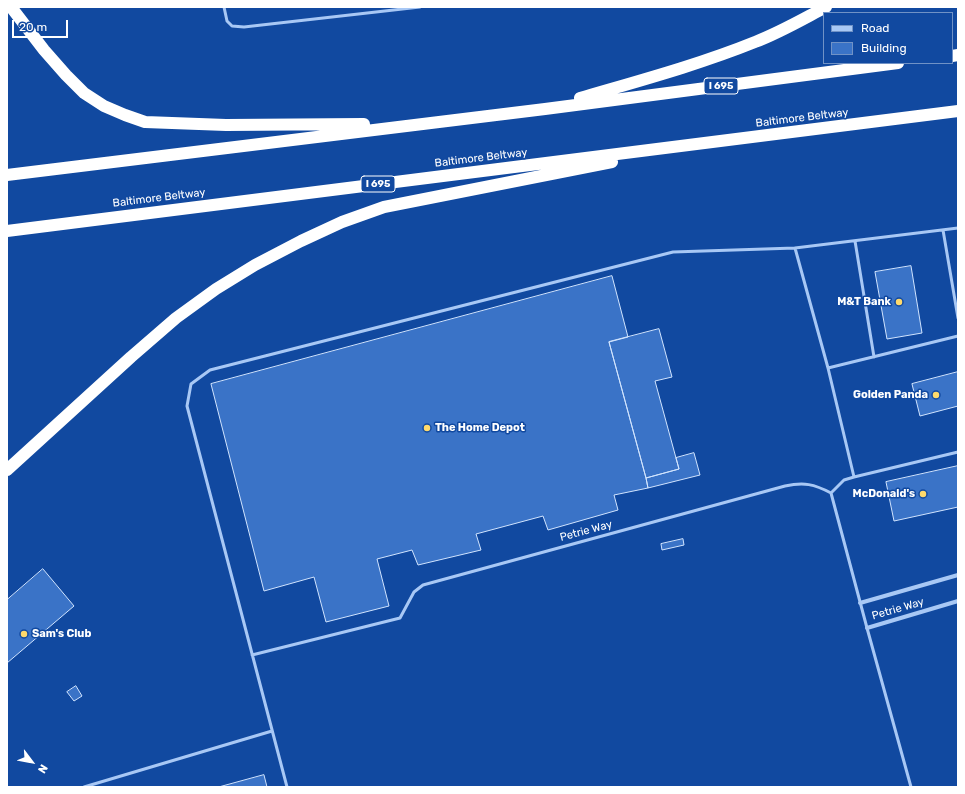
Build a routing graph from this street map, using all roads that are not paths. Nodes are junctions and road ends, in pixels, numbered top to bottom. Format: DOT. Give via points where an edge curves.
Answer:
graph roads {
  1 [pos="11,7"];
  2 [pos="224,7"];
  3 [pos="420,7"];
  4 [pos="826,7"];
  5 [pos="890,64"];
  6 [pos="545,109"];
  7 [pos="958,111"];
  8 [pos="419,124"];
  9 [pos="708,142"];
  10 [pos="7,175"];
  11 [pos="958,228"];
  12 [pos="943,230"];
  13 [pos="7,231"];
  14 [pos="855,241"];
  15 [pos="795,248"];
  16 [pos="958,318"];
  17 [pos="958,336"];
  18 [pos="874,357"];
  19 [pos="828,368"];
  20 [pos="958,452"];
  21 [pos="7,470"];
  22 [pos="854,476"];
  23 [pos="831,493"];
  24 [pos="958,575"];
  25 [pos="958,601"];
  26 [pos="860,603"];
  27 [pos="867,628"];
  28 [pos="252,655"];
  29 [pos="272,731"];
  30 [pos="84,787"];
  31 [pos="287,787"];
  32 [pos="911,787"];
  1 -- 8 [label="highway" via="44,50 84,93 104,106 145,122 226,125"];
  2 -- 3 [label="lane" via="227,21 232,26 244,27"];
  4 -- 6 [label="highway" via="756,42"];
  5 -- 6 [label="highway, I 695"];
  6 -- 8 [label="highway, I 695"];
  7 -- 9 [label="highway, Baltimore Beltway / I 695"];
  8 -- 10 [label="highway, I 695"];
  9 -- 13 [label="highway, Baltimore Beltway / I 695"];
  9 -- 21 [label="highway" via="384,207 342,222 255,265 176,318"];
  11 -- 12 [label="lane"];
  12 -- 14 [label="lane"];
  12 -- 16 [label="lane"];
  14 -- 15 [label="lane"];
  14 -- 18 [label="lane"];
  15 -- 19 [label="lane"];
  15 -- 28 [label="lane" via="673,252 210,370 191,384 187,406"];
  17 -- 18 [label="lane"];
  18 -- 19 [label="lane"];
  19 -- 22 [label="lane"];
  20 -- 22 [label="lane"];
  22 -- 23 [label="lane" via="844,480"];
  23 -- 26 [label="lane, Petrie Way"];
  23 -- 28 [label="lane, Petrie Way" via="818,486 794,484 423,585 414,592 400,618"];
  24 -- 26 [label="street, Petrie Way"];
  25 -- 27 [label="street, Petrie Way"];
  26 -- 27 [label="lane, Petrie Way"];
  27 -- 32 [label="lane"];
  28 -- 29 [label="lane"];
  29 -- 30 [label="lane"];
  29 -- 31 [label="lane"];
}
